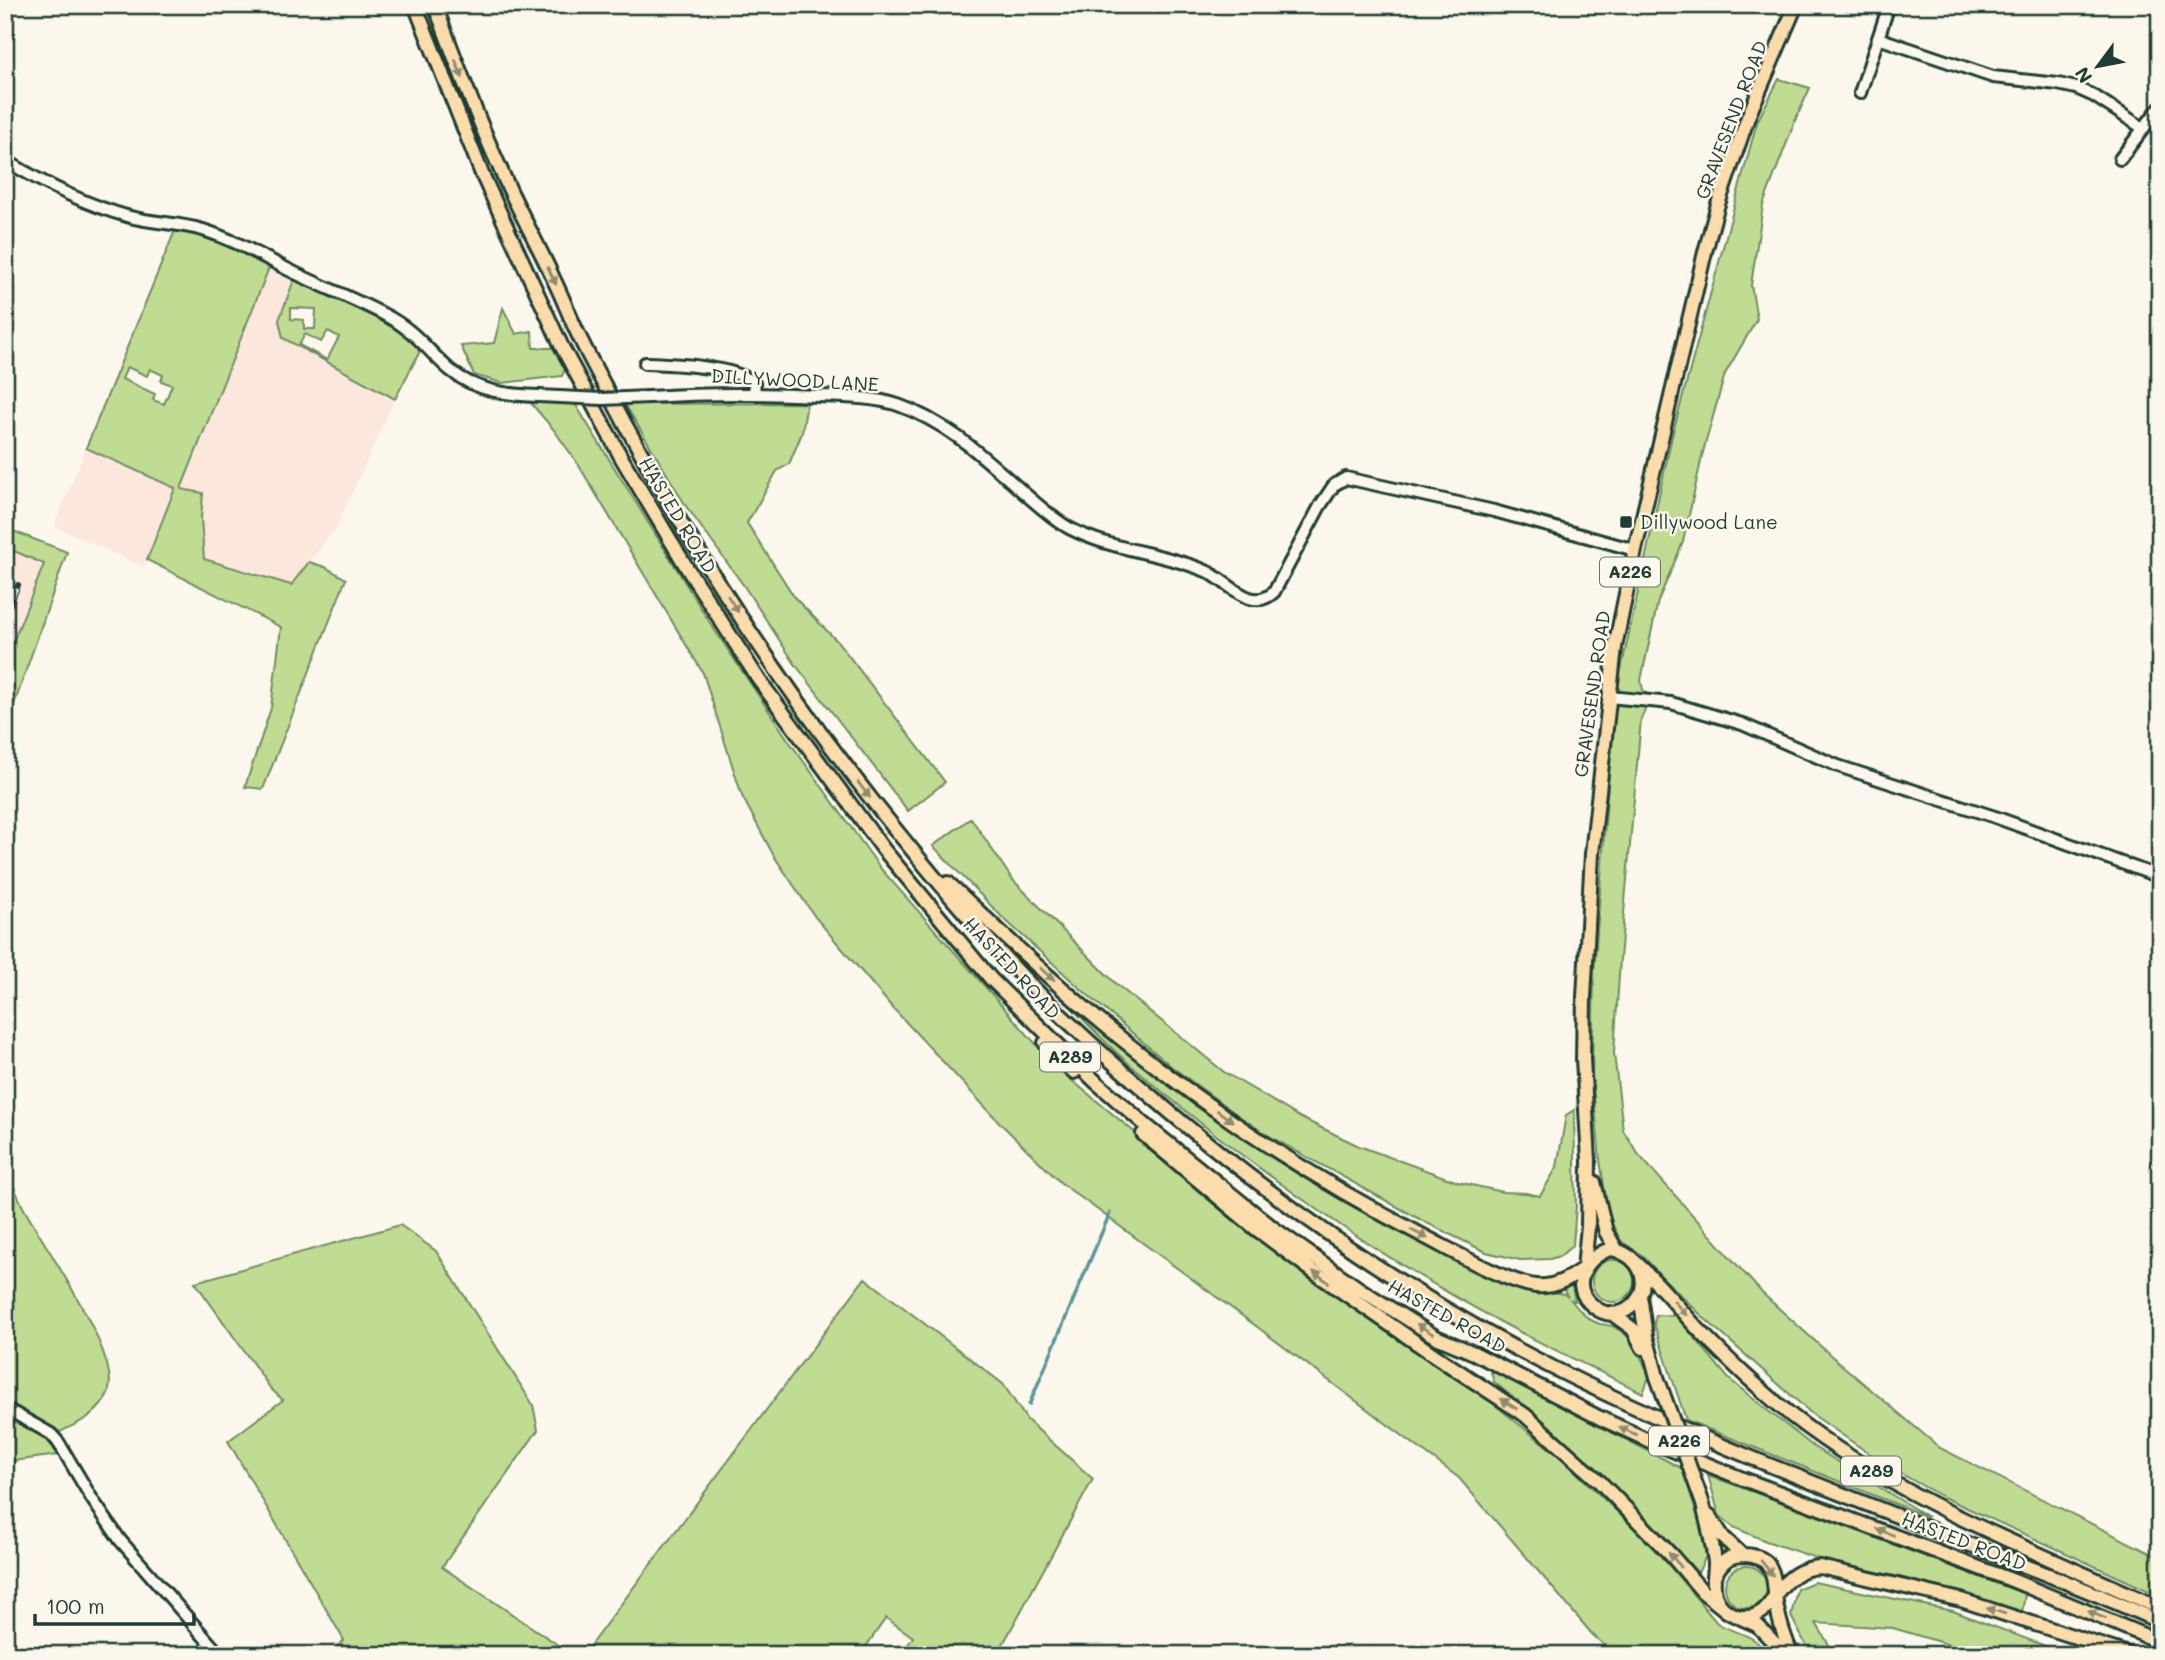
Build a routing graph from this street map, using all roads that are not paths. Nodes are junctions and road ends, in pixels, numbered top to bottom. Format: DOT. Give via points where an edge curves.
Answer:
graph roads {
  1 [pos="415,5"];
  2 [pos="435,5"];
  3 [pos="1796,5"];
  4 [pos="1889,5"];
  5 [pos="2154,5"];
  6 [pos="2160,11"];
  7 [pos="1878,38"];
  8 [pos="1860,93"];
  9 [pos="2160,107"];
  10 [pos="2143,128"];
  11 [pos="2120,159"];
  12 [pos="5,160"];
  13 [pos="645,363"];
  14 [pos="755,392"];
  15 [pos="1635,550"];
  16 [pos="1609,696"];
  17 [pos="907,845"];
  18 [pos="2160,877"];
  19 [pos="991,979"];
  20 [pos="1589,1161"];
  21 [pos="1616,1249"];
  22 [pos="1632,1259"];
  23 [pos="1584,1268"];
  24 [pos="1640,1296"];
  25 [pos="1611,1313"];
  26 [pos="1657,1377"];
  27 [pos="5,1408"];
  28 [pos="1703,1504"];
  29 [pos="1742,1555"];
  30 [pos="1715,1575"];
  31 [pos="1775,1595"];
  32 [pos="1723,1608"];
  33 [pos="2160,1608"];
  34 [pos="1738,1616"];
  35 [pos="2160,1622"];
  36 [pos="2160,1642"];
  37 [pos="220,1655"];
  38 [pos="1786,1655"];
  39 [pos="1792,1655"];
  40 [pos="2131,1655"];
  1 -- 19 [label="main road, HASTED ROAD / A289" via="482,174 562,347 627,468 759,680 884,850"];
  2 -- 17 [label="main road, HASTED ROAD / A289, one-way" via="498,165 638,447 772,664"];
  3 -- 15 [label="main road, GRAVESEND ROAD / A226" via="1748,117 1718,204"];
  4 -- 7 [label="street"];
  5 -- 6 [label="street"];
  7 -- 8 [label="street"];
  7 -- 10 [label="street" via="1993,77 2076,88"];
  9 -- 10 [label="street"];
  10 -- 11 [label="street"];
  12 -- 14 [label="street, DILLYWOOD LANE, bridge" via="97,207 204,230 254,251 411,330 451,370 492,392 602,399"];
  13 -- 14 [label="street" via="747,376"];
  14 -- 15 [label="street, DILLYWOOD LANE" via="856,398 925,415 954,433 1068,527 1130,550 1187,562 1254,600 1273,593 1320,506 1334,485 1346,478 1494,511"];
  15 -- 16 [label="main road, GRAVESEND ROAD / A226"];
  16 -- 18 [label="street" via="1671,703 1742,724 1838,766"];
  16 -- 20 [label="main road, GRAVESEND ROAD / A226" via="1592,854 1584,998"];
  17 -- 23 [label="main road, A289, one-way" via="1118,1036 1232,1122 1312,1175 1525,1284 1559,1283"];
  17 -- 35 [label="main road, HASTED ROAD / A289" via="1064,1018 1256,1181 1402,1282 1508,1345 1620,1401"];
  32 -- 19 [label="main road, A289, one-way" via="1600,1482 1525,1415 1314,1272 1175,1163 1057,1057"];
  36 -- 19 [label="main road, HASTED ROAD / A289, one-way" via="1650,1441 1436,1337 1273,1228 1169,1145 1096,1082"];
  20 -- 21 [label="main road, GRAVESEND ROAD / A226" via="1601,1217"];
  20 -- 23 [label="main road, GRAVESEND ROAD / A226"];
  21 -- 22 [label="main road"];
  21 -- 23 [label="main road" via="1600,1253"];
  22 -- 24 [label="main road" via="1642,1277"];
  22 -- 33 [label="main road, A289, one-way" via="1757,1387 1849,1457 1938,1508"];
  23 -- 25 [label="main road" via="1581,1285 1585,1297 1597,1309"];
  24 -- 25 [label="main road" via="1630,1308"];
  24 -- 26 [label="main road, A226"];
  25 -- 26 [label="main road, A226" via="1637,1334"];
  26 -- 28 [label="main road, A226, bridge"];
  27 -- 37 [label="street" via="59,1443 120,1540"];
  28 -- 29 [label="main road, A226" via="1720,1534"];
  28 -- 30 [label="main road, A226"];
  29 -- 30 [label="main road" via="1721,1564"];
  29 -- 31 [label="main road, one-way" via="1757,1556 1766,1563 1776,1581"];
  30 -- 32 [label="main road" via="1714,1591"];
  31 -- 34 [label="main road" via="1755,1616"];
  31 -- 39 [label="main road"];
  40 -- 31 [label="main road, one-way" via="1961,1600 1820,1567 1795,1574"];
  32 -- 34 [label="main road"];
  34 -- 38 [label="main road" via="1757,1625"];
}
